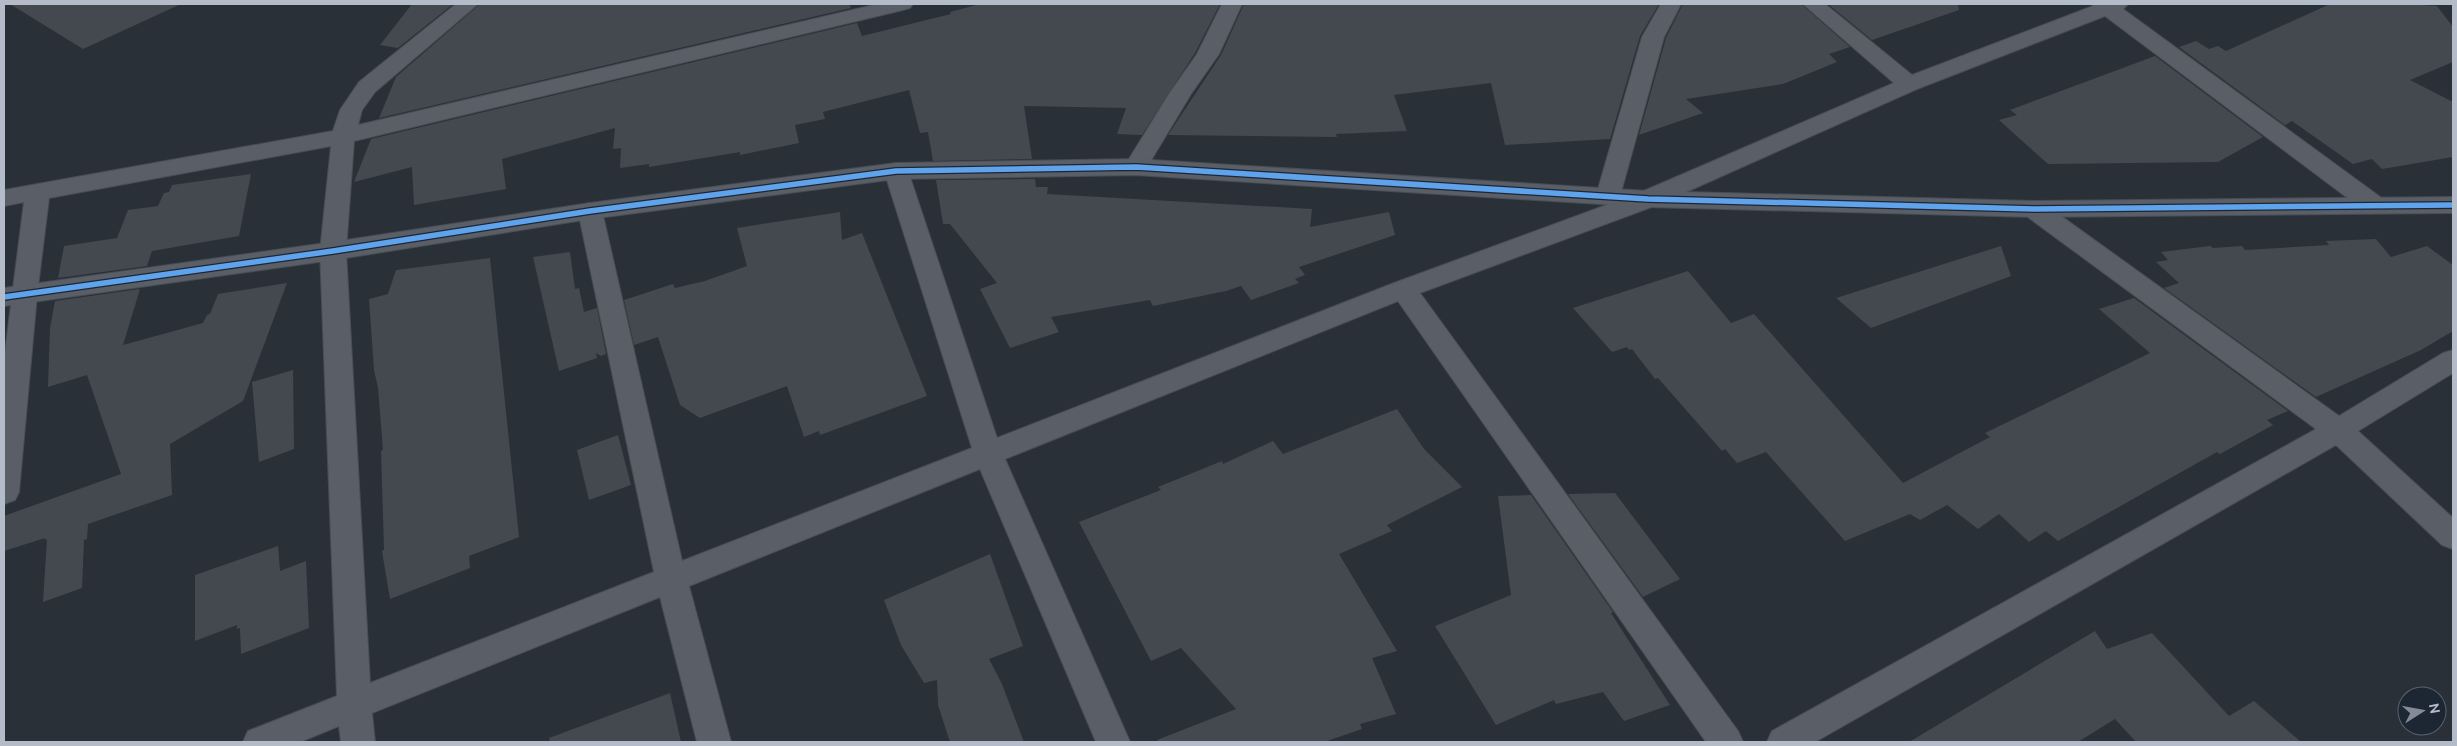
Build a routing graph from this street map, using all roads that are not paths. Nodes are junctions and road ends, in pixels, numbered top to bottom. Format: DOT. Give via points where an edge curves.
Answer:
graph roads {
  1 [pos="468,4"];
  2 [pos="902,4"];
  3 [pos="1232,4"];
  4 [pos="1671,4"];
  5 [pos="1813,4"];
  6 [pos="2109,5"];
  7 [pos="1909,84"];
  8 [pos="344,136"];
  9 [pos="1136,167"];
  10 [pos="896,171"];
  11 [pos="38,191"];
  12 [pos="1608,196"];
  13 [pos="4,198"];
  14 [pos="1648,200"];
  15 [pos="2374,205"];
  16 [pos="2453,205"];
  17 [pos="2034,209"];
  18 [pos="590,211"];
  19 [pos="333,251"];
  20 [pos="1403,289"];
  21 [pos="14,296"];
  22 [pos="2453,360"];
  23 [pos="2338,430"];
  24 [pos="988,454"];
  25 [pos="4,492"];
  26 [pos="2453,536"];
  27 [pos="671,579"];
  28 [pos="354,705"];
  29 [pos="260,742"];
  30 [pos="358,742"];
  31 [pos="714,742"];
  32 [pos="1113,742"];
  33 [pos="1726,742"];
  34 [pos="1784,742"];
  1 -- 8 [label="street" via="367,87 350,110"];
  2 -- 8 [label="street"];
  3 -- 9 [label="street" via="1208,54"];
  4 -- 12 [label="street" via="1653,38"];
  5 -- 7 [label="street"];
  6 -- 7 [label="street"];
  6 -- 15 [label="street"];
  7 -- 14 [label="street"];
  8 -- 11 [label="street"];
  8 -- 19 [label="street"];
  9 -- 10 [label="street"];
  9 -- 12 [label="street"];
  10 -- 18 [label="street"];
  10 -- 24 [label="street"];
  11 -- 13 [label="street"];
  11 -- 21 [label="street"];
  12 -- 14 [label="street"];
  14 -- 17 [label="street"];
  14 -- 20 [label="street"];
  15 -- 16 [label="street"];
  15 -- 17 [label="street"];
  17 -- 23 [label="street"];
  18 -- 19 [label="street"];
  18 -- 27 [label="street"];
  19 -- 21 [label="street"];
  19 -- 28 [label="street"];
  20 -- 24 [label="street"];
  20 -- 33 [label="street"];
  21 -- 25 [label="street"];
  22 -- 23 [label="street"];
  23 -- 26 [label="street"];
  23 -- 34 [label="street"];
  24 -- 27 [label="street"];
  24 -- 32 [label="street"];
  27 -- 28 [label="street"];
  27 -- 31 [label="street"];
  28 -- 29 [label="street"];
  28 -- 30 [label="street"];
}
